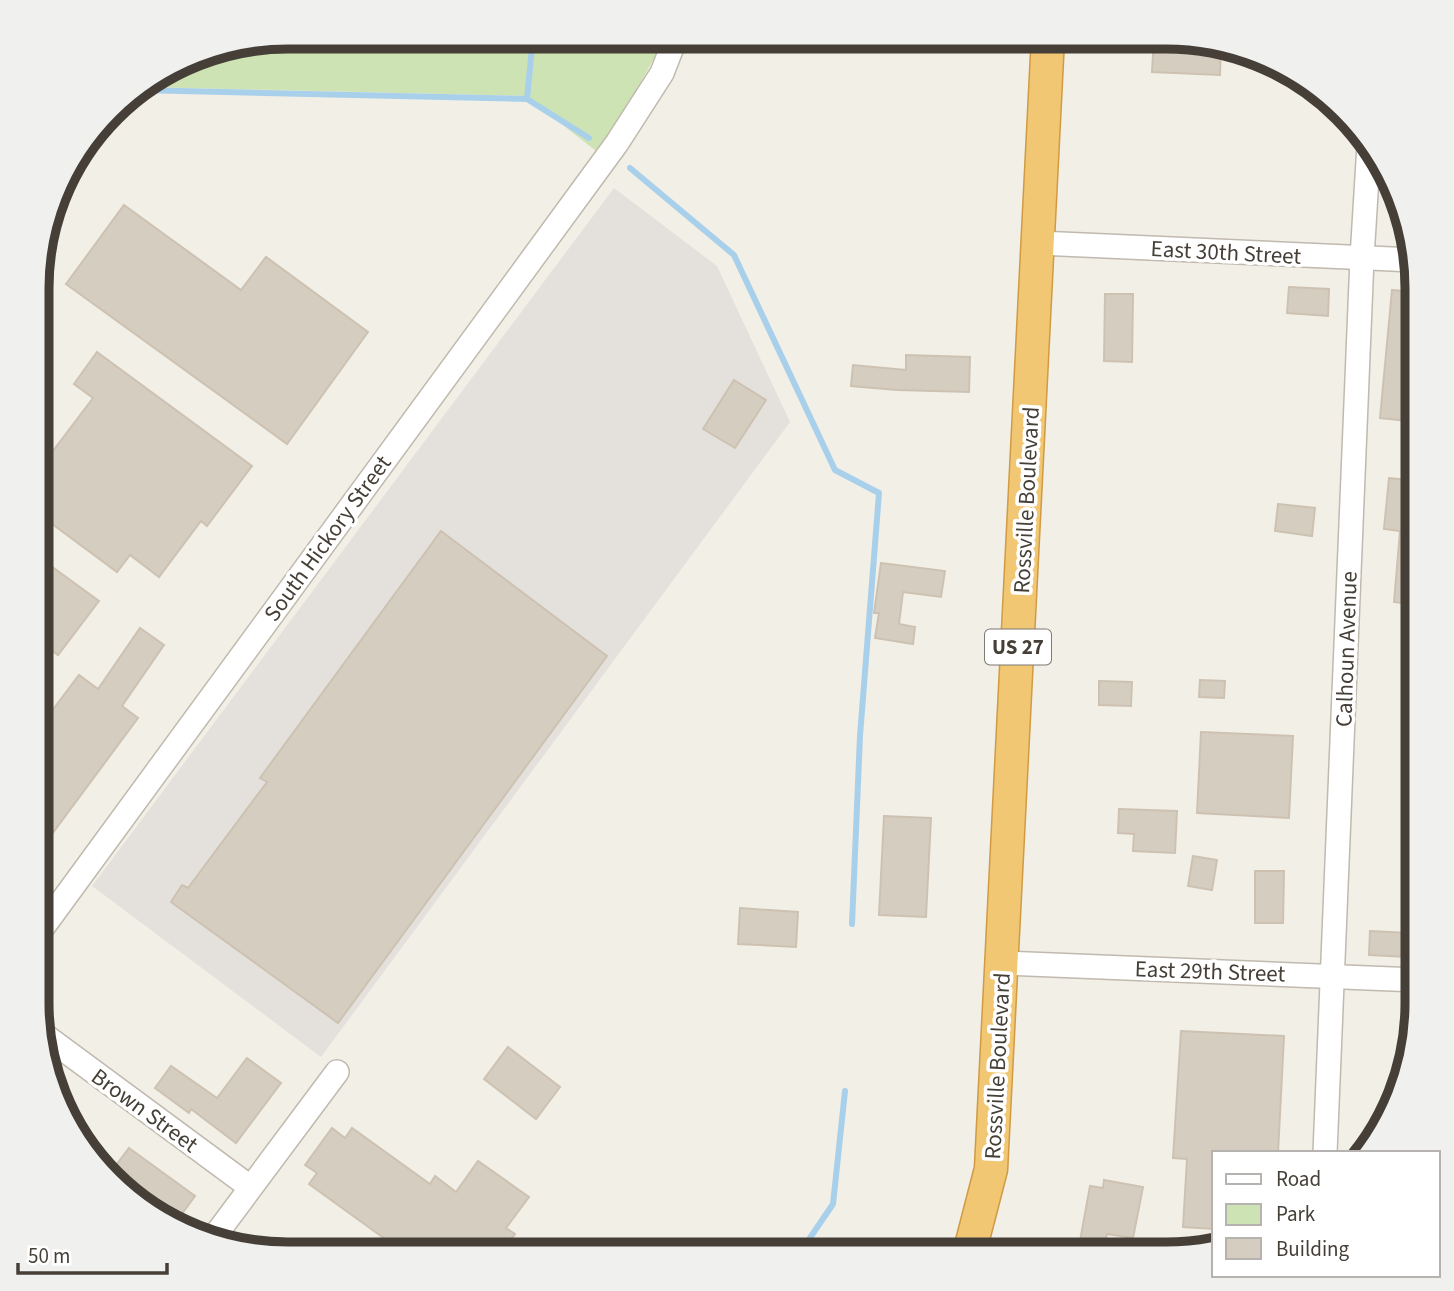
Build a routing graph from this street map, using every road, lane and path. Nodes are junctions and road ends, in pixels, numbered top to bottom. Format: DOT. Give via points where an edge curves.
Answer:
graph roads {
  1 [pos="671,49"];
  2 [pos="1047,50"];
  3 [pos="1368,160"];
  4 [pos="1039,243"];
  5 [pos="1362,258"];
  6 [pos="1402,260"];
  7 [pos="50,918"];
  8 [pos="1002,963"];
  9 [pos="1333,975"];
  10 [pos="1405,979"];
  11 [pos="53,1042"];
  12 [pos="337,1072"];
  13 [pos="1325,1151"];
  14 [pos="250,1187"];
  15 [pos="218,1231"];
  16 [pos="972,1241"];
  1 -- 7 [label="street, South Hickory Street" via="662,73 617,144"];
  2 -- 4 [label="highway, Rossville Boulevard / US 27"];
  3 -- 5 [label="street, Calhoun Avenue"];
  4 -- 5 [label="street, East 30th Street"];
  4 -- 8 [label="highway, Rossville Boulevard / US 27"];
  5 -- 6 [label="street, East 30th Street"];
  5 -- 9 [label="street, Calhoun Avenue"];
  8 -- 9 [label="street, East 29th Street"];
  8 -- 16 [label="highway, Rossville Boulevard / US 27" via="991,1169"];
  9 -- 10 [label="street, East 29th Street"];
  9 -- 13 [label="street, Calhoun Avenue"];
  11 -- 14 [label="street, Brown Street"];
  12 -- 14 [label="street"];
  14 -- 15 [label="street"];
}
